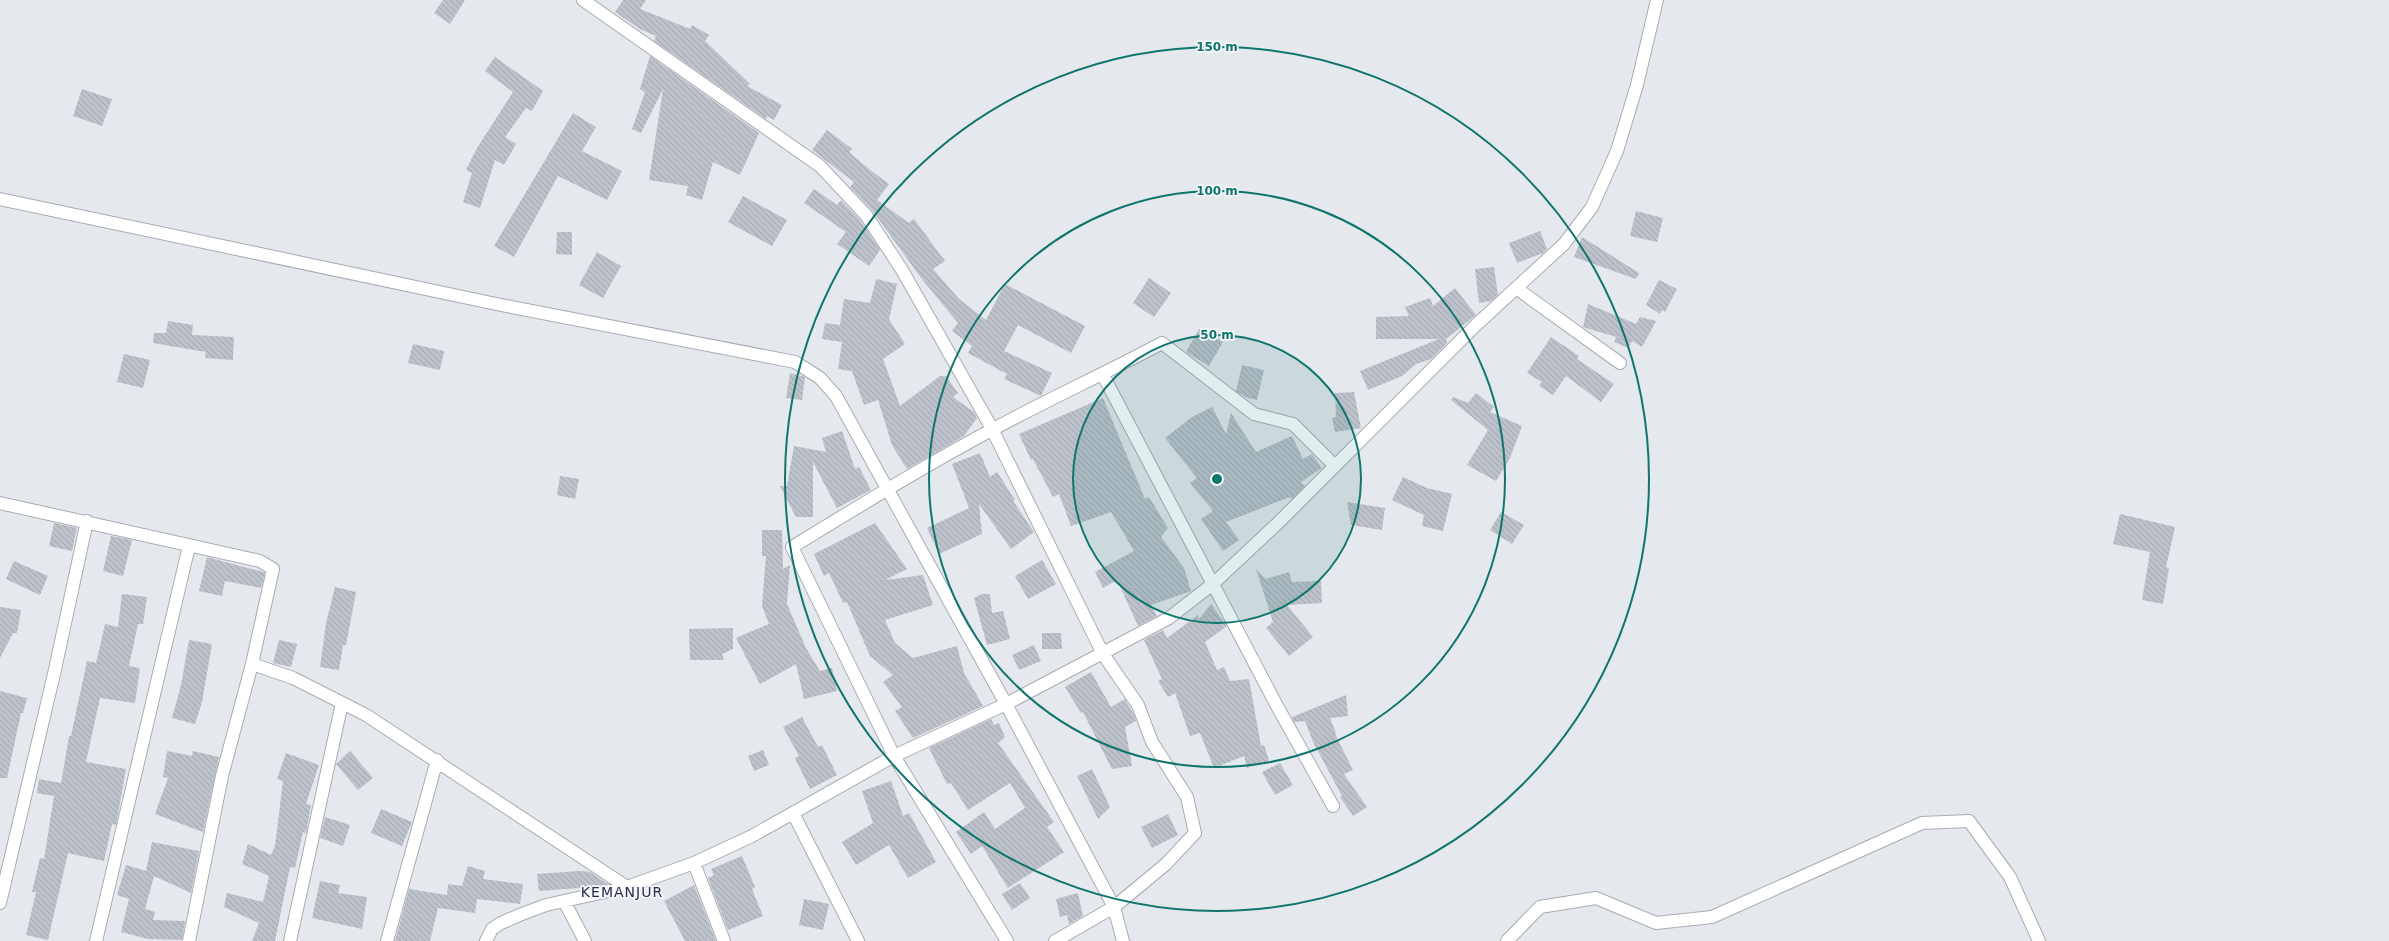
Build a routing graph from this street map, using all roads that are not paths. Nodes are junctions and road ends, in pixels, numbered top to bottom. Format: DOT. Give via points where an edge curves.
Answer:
graph roads {
  1 [pos="583,0"];
  2 [pos="1657,0"];
  3 [pos="0,199"];
  4 [pos="1516,288"];
  5 [pos="1620,363"];
  6 [pos="1103,375"];
  7 [pos="992,429"];
  8 [pos="1335,466"];
  9 [pos="888,488"];
  10 [pos="0,502"];
  11 [pos="87,521"];
  12 [pos="189,546"];
  13 [pos="1214,583"];
  14 [pos="1103,654"];
  15 [pos="252,664"];
  16 [pos="342,703"];
  17 [pos="1006,704"];
  18 [pos="894,756"];
  19 [pos="437,760"];
  20 [pos="1333,806"];
  21 [pos="793,812"];
  22 [pos="694,863"];
  23 [pos="627,887"];
  24 [pos="564,901"];
  25 [pos="0,903"];
  26 [pos="1114,907"];
  27 [pos="96,941"];
  28 [pos="189,941"];
  29 [pos="290,941"];
  30 [pos="387,941"];
  31 [pos="486,941"];
  32 [pos="585,941"];
  33 [pos="724,941"];
  34 [pos="858,941"];
  35 [pos="1007,941"];
  36 [pos="1055,941"];
  37 [pos="1123,941"];
  38 [pos="1507,941"];
  39 [pos="2039,941"];
  1 -- 7 [label="street" via="820,166 866,215 902,270"];
  2 -- 4 [label="street" via="1638,85 1617,151 1592,207 1564,244"];
  3 -- 9 [label="street" via="500,305 795,362 820,378 836,396"];
  4 -- 5 [label="street"];
  4 -- 8 [label="street"];
  6 -- 7 [label="street"];
  6 -- 8 [label="street" via="1162,343 1254,414 1292,424"];
  6 -- 13 [label="street"];
  7 -- 9 [label="street"];
  7 -- 14 [label="street"];
  8 -- 13 [label="street"];
  9 -- 17 [label="street"];
  9 -- 18 [label="street" via="792,546"];
  10 -- 11 [label="street"];
  11 -- 12 [label="street"];
  11 -- 25 [label="street"];
  12 -- 15 [label="street" via="260,561 273,569"];
  12 -- 27 [label="street"];
  13 -- 14 [label="street" via="1169,618"];
  13 -- 20 [label="street" via="1276,706"];
  14 -- 17 [label="street"];
  14 -- 26 [label="street" via="1138,705 1152,742 1187,797 1195,833 1166,864"];
  15 -- 16 [label="street" via="293,678"];
  15 -- 28 [label="street" via="222,776"];
  16 -- 19 [label="street" via="366,715"];
  16 -- 29 [label="street"];
  17 -- 18 [label="street"];
  17 -- 26 [label="street"];
  18 -- 21 [label="street"];
  18 -- 35 [label="street"];
  19 -- 23 [label="street" via="488,797"];
  19 -- 30 [label="street"];
  21 -- 22 [label="street" via="752,836"];
  21 -- 34 [label="street"];
  22 -- 23 [label="street"];
  22 -- 33 [label="street"];
  23 -- 24 [label="street"];
  24 -- 31 [label="street" via="546,905 501,923 492,929"];
  24 -- 32 [label="street"];
  26 -- 36 [label="street"];
  26 -- 37 [label="street"];
  38 -- 39 [label="street" via="1540,907 1596,898 1656,923 1712,917 1922,823 1970,821 2010,877"];
}
